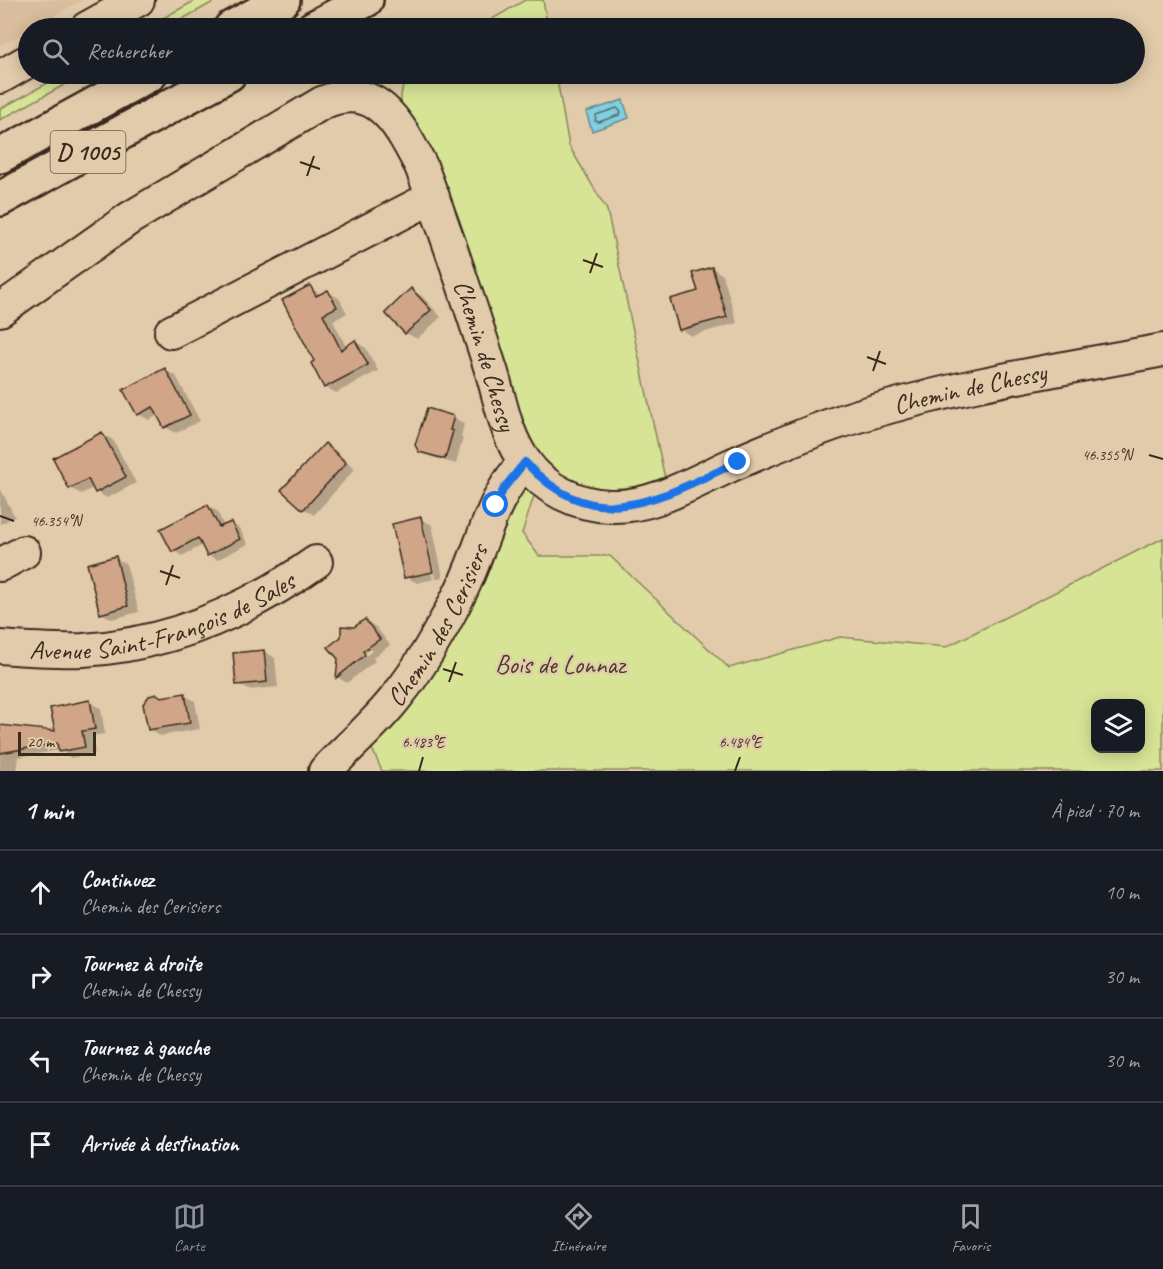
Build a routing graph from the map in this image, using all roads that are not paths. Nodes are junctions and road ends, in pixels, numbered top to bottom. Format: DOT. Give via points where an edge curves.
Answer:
graph roads {
  1 [pos="138,0"];
  2 [pos="283,0"];
  3 [pos="366,0"];
  4 [pos="105,18"];
  5 [pos="250,18"];
  6 [pos="332,18"];
  7 [pos="18,67"];
  8 [pos="0,77"];
  9 [pos="132,84"];
  10 [pos="212,84"];
  11 [pos="0,156"];
  12 [pos="433,197"];
  13 [pos="0,199"];
  14 [pos="0,310"];
  15 [pos="171,332"];
  16 [pos="1163,350"];
  17 [pos="525,462"];
  18 [pos="316,562"];
  19 [pos="0,647"];
  20 [pos="325,771"];
  1 -- 4 [label="street"];
  2 -- 5 [label="highway"];
  3 -- 6 [label="highway"];
  7 -- 8 [label="street"];
  9 -- 11 [label="highway, D 1005"];
  10 -- 13 [label="highway, D 1005"];
  12 -- 14 [label="street, Chemin de Chessy" via="406,138 384,109 361,97 334,98 130,218"];
  12 -- 15 [label="street"];
  12 -- 17 [label="street, Chemin de Chessy" via="507,424"];
  16 -- 17 [label="street, Chemin de Chessy" via="998,380 892,405 783,443 637,504 611,507 585,503 562,494"];
  17 -- 20 [label="street, Chemin des Cerisiers" via="504,488 461,592 416,672 397,698"];
  18 -- 19 [label="street, Avenue Saint-François de Sales" via="235,611 161,638 83,650"];
}
